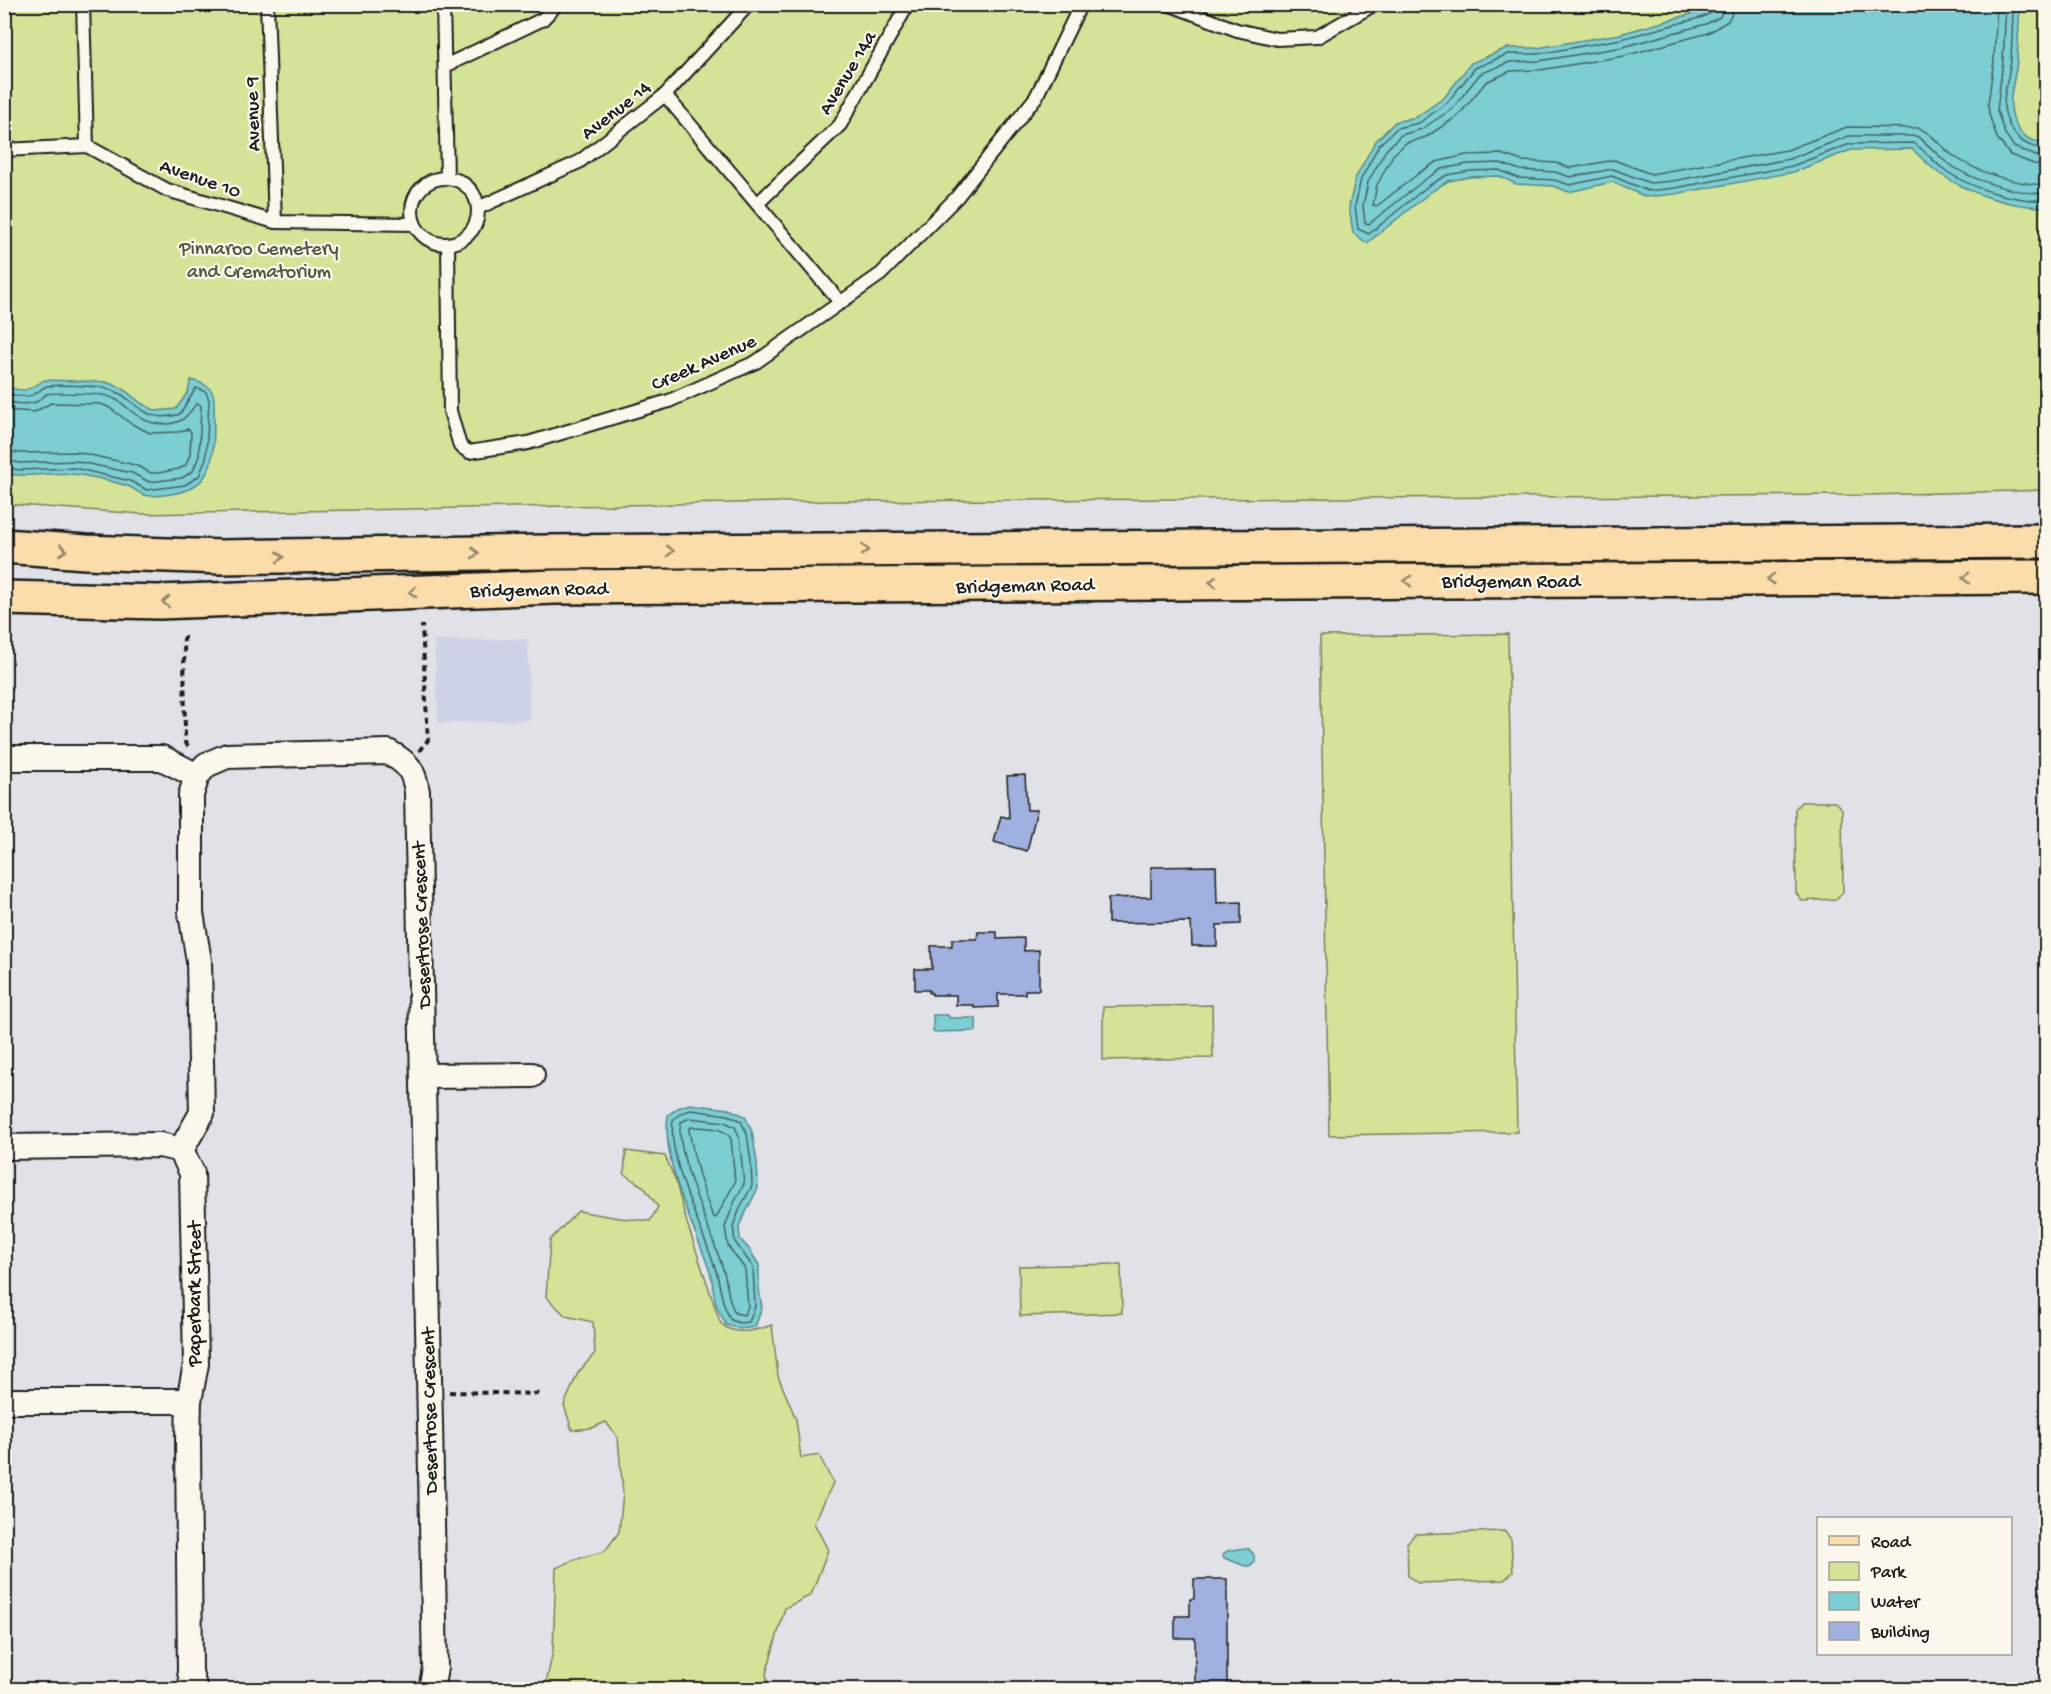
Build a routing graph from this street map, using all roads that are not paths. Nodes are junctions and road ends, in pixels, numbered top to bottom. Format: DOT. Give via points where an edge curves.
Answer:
graph roads {
  1 [pos="83,4"];
  2 [pos="267,4"];
  3 [pos="443,4"];
  4 [pos="557,4"];
  5 [pos="749,4"];
  6 [pos="908,4"];
  7 [pos="1081,4"];
  8 [pos="1168,4"];
  9 [pos="1375,4"];
  10 [pos="445,66"];
  11 [pos="665,95"];
  12 [pos="87,146"];
  13 [pos="4,150"];
  14 [pos="447,177"];
  15 [pos="757,204"];
  16 [pos="478,208"];
  17 [pos="275,222"];
  18 [pos="414,224"];
  19 [pos="448,244"];
  20 [pos="841,303"];
  21 [pos="2046,541"];
  22 [pos="4,546"];
  23 [pos="222,557"];
  24 [pos="2046,577"];
  25 [pos="4,598"];
  26 [pos="224,601"];
  27 [pos="4,758"];
  28 [pos="201,770"];
  29 [pos="532,1075"];
  30 [pos="424,1076"];
  31 [pos="4,1147"];
  32 [pos="181,1150"];
  33 [pos="4,1401"];
  34 [pos="189,1401"];
  35 [pos="195,1689"];
  36 [pos="431,1689"];
  1 -- 12 [label="lane"];
  2 -- 17 [label="lane, Avenue 9"];
  3 -- 10 [label="lane"];
  4 -- 10 [label="lane" via="543,19"];
  5 -- 11 [label="lane, Avenue 14"];
  6 -- 15 [label="lane, Avenue 14a" via="840,124"];
  7 -- 20 [label="lane, Creek Avenue" via="1036,96 957,197 881,274"];
  8 -- 9 [label="lane" via="1237,30 1277,39 1317,37"];
  10 -- 14 [label="lane"];
  11 -- 15 [label="lane"];
  11 -- 16 [label="lane, Avenue 14" via="579,162"];
  12 -- 13 [label="lane"];
  12 -- 17 [label="lane, Avenue 10" via="167,190"];
  14 -- 16 [label="lane" via="468,187"];
  14 -- 18 [label="lane" via="425,184 417,192 412,213"];
  15 -- 20 [label="lane"];
  16 -- 19 [label="lane" via="469,234"];
  17 -- 18 [label="lane, Avenue 10"];
  18 -- 19 [label="lane" via="430,241"];
  19 -- 20 [label="lane, Creek Avenue" via="450,411 460,446 469,452 528,443 669,400 756,362"];
  23 -- 21 [label="main road, Bridgeman Road, one-way"];
  22 -- 23 [label="main road, Bridgeman Road, one-way"];
  23 -- 26 [label="main road"];
  24 -- 26 [label="main road, Bridgeman Road, one-way" via="556,587"];
  26 -- 25 [label="main road, Bridgeman Road, one-way"];
  27 -- 28 [label="street" via="162,758"];
  28 -- 30 [label="street, Desertrose Crescent" via="227,756 388,752 408,766 417,792"];
  28 -- 32 [label="street" via="191,795 191,913 199,961 202,1113"];
  29 -- 30 [label="street"];
  30 -- 36 [label="street, Desertrose Crescent" via="435,1668"];
  31 -- 32 [label="street" via="160,1145"];
  32 -- 34 [label="street, Paperbark Street" via="192,1173 196,1364"];
  33 -- 34 [label="street"];
  34 -- 35 [label="street, Paperbark Street" via="190,1672"];
}
